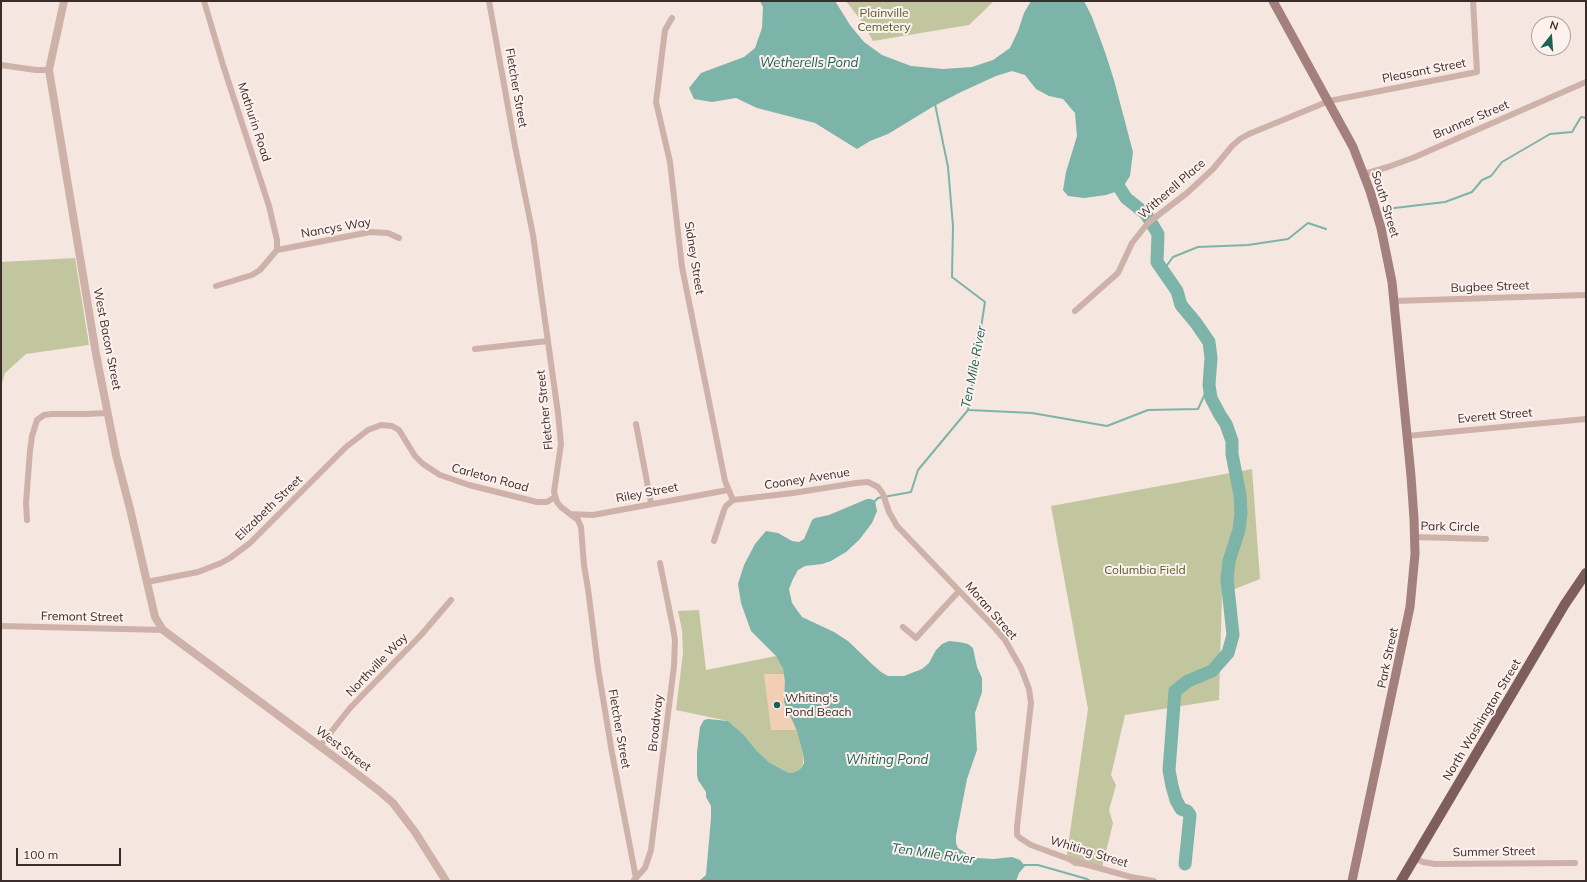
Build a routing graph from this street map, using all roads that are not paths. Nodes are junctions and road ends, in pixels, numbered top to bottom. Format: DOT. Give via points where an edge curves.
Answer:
graph roads {
  1 [pos="64,1"];
  2 [pos="204,1"];
  3 [pos="489,1"];
  4 [pos="1273,1"];
  5 [pos="1473,1"];
  6 [pos="672,18"];
  7 [pos="1,65"];
  8 [pos="50,70"];
  9 [pos="1586,82"];
  10 [pos="1329,101"];
  11 [pos="1364,174"];
  12 [pos="399,238"];
  13 [pos="276,250"];
  14 [pos="216,286"];
  15 [pos="1586,295"];
  16 [pos="1394,301"];
  17 [pos="1075,311"];
  18 [pos="548,341"];
  19 [pos="475,349"];
  20 [pos="108,413"];
  21 [pos="1586,418"];
  22 [pos="636,424"];
  23 [pos="392,426"];
  24 [pos="1407,436"];
  25 [pos="728,490"];
  26 [pos="555,497"];
  27 [pos="734,500"];
  28 [pos="651,503"];
  29 [pos="570,514"];
  30 [pos="27,520"];
  31 [pos="902,533"];
  32 [pos="1414,537"];
  33 [pos="1486,539"];
  34 [pos="714,541"];
  35 [pos="660,563"];
  36 [pos="1586,573"];
  37 [pos="147,582"];
  38 [pos="959,590"];
  39 [pos="451,600"];
  40 [pos="1,626"];
  41 [pos="903,627"];
  42 [pos="163,630"];
  43 [pos="202,659"];
  44 [pos="320,746"];
  45 [pos="1020,838"];
  46 [pos="1414,858"];
  47 [pos="1575,863"];
  48 [pos="634,880"];
  49 [pos="1145,880"];
  50 [pos="446,881"];
  51 [pos="1154,881"];
  52 [pos="1352,881"];
  53 [pos="1401,881"];
  1 -- 8 [label="street, West Bacon Street"];
  2 -- 13 [label="street, Mathurin Road" via="272,216 277,240"];
  3 -- 18 [label="street, Fletcher Street" via="533,235"];
  4 -- 10 [label="main road, South Street"];
  5 -- 10 [label="street, Pleasant Street" via="1477,72"];
  6 -- 25 [label="street, Sidney Street" via="665,30 656,102 670,162 682,267"];
  7 -- 8 [label="street"];
  8 -- 20 [label="street, West Bacon Street"];
  9 -- 11 [label="street, Brunner Street" via="1415,157"];
  10 -- 11 [label="main road, South Street"];
  10 -- 17 [label="street, Witherell Place" via="1249,134 1232,146 1213,169 1150,222 1132,243 1118,273"];
  11 -- 16 [label="main road, South Street" via="1385,245"];
  12 -- 13 [label="street, Nancys Way" via="388,233 370,232"];
  13 -- 14 [label="street" via="260,270 252,275"];
  15 -- 16 [label="street, Bugbee Street"];
  16 -- 24 [label="main road, South Street"];
  18 -- 19 [label="street"];
  18 -- 26 [label="street, Fletcher Street" via="562,444 554,486"];
  20 -- 30 [label="street" via="52,414 44,415 37,420 30,451"];
  20 -- 37 [label="street, West Bacon Street"];
  21 -- 24 [label="street, Everett Street"];
  22 -- 28 [label="street"];
  23 -- 26 [label="street, Carleton Road" via="399,430 415,456 440,475 537,502 547,502"];
  23 -- 37 [label="street, Elizabeth Street" via="374,427 354,440 250,543 230,558 198,572"];
  24 -- 32 [label="main road, Park Street"];
  25 -- 27 [label="street, Sidney Street"];
  25 -- 28 [label="street, Riley Street"];
  26 -- 29 [label="street, Fletcher Street" via="561,507"];
  27 -- 31 [label="street, Cooney Avenue" via="794,494 863,482 878,487 892,519"];
  27 -- 34 [label="street" via="724,510"];
  28 -- 29 [label="street, Riley Street" via="593,514"];
  29 -- 48 [label="street, Fletcher Street" via="582,527 584,566 598,668"];
  31 -- 38 [label="street, Moran Street"];
  32 -- 33 [label="street, Park Circle"];
  32 -- 52 [label="main road, Park Street" via="1413,583 1408,625"];
  35 -- 48 [label="street, Broadway" via="675,640 674,666 651,850 645,868"];
  36 -- 46 [label="main road, North Washington Street"];
  37 -- 42 [label="street, West Bacon Street" via="155,617"];
  38 -- 41 [label="street" via="916,638"];
  38 -- 45 [label="street, Moran Street" via="1005,640 1021,668 1029,690 1030,716 1017,827"];
  39 -- 44 [label="street, Northville Way" via="350,708"];
  40 -- 42 [label="street, Fremont Street"];
  42 -- 43 [label="street, West Bacon Street"];
  43 -- 44 [label="street, West Street"];
  44 -- 50 [label="street, West Street" via="392,803 415,832"];
  45 -- 49 [label="street, Whiting Street" via="1031,845 1077,862"];
  46 -- 47 [label="street, Summer Street" via="1435,864"];
  46 -- 53 [label="main road, North Washington Street"];
  49 -- 51 [label="street, Whiting Street"];
}
